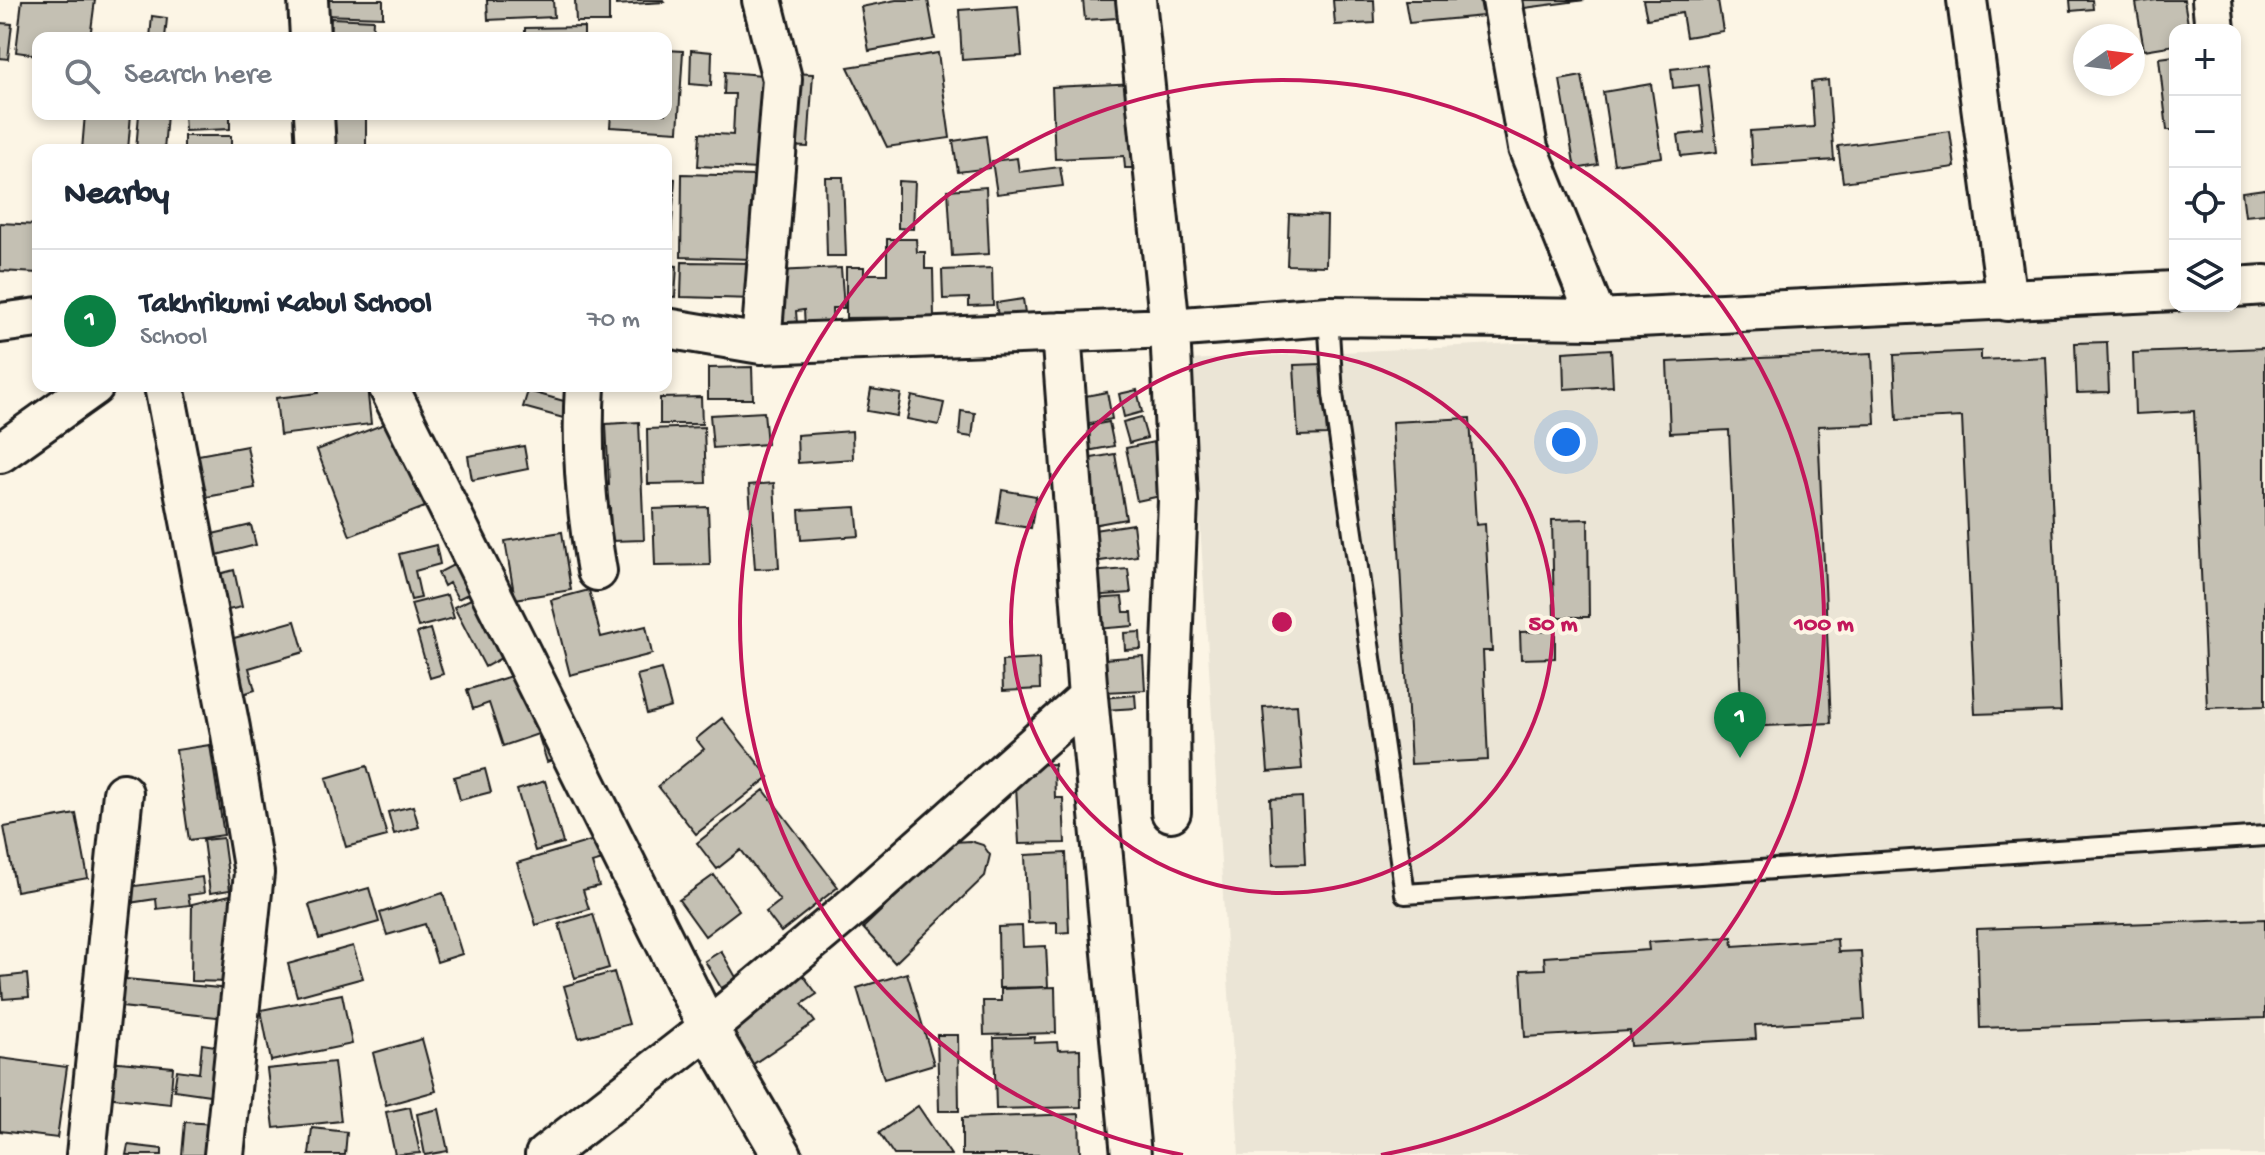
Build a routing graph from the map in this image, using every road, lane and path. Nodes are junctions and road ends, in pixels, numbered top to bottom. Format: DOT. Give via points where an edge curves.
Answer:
graph roads {
  1 [pos="308,0"];
  2 [pos="762,0"];
  3 [pos="1136,0"];
  4 [pos="1502,0"];
  5 [pos="1967,0"];
  6 [pos="2212,0"];
  7 [pos="2214,24"];
  8 [pos="310,32"];
  9 [pos="314,120"];
  10 [pos="316,144"];
  11 [pos="2169,291"];
  12 [pos="2007,301"];
  13 [pos="1328,316"];
  14 [pos="32,319"];
  15 [pos="1597,319"];
  16 [pos="0,323"];
  17 [pos="1170,328"];
  18 [pos="672,329"];
  19 [pos="1061,332"];
  20 [pos="761,344"];
  21 [pos="86,392"];
  22 [pos="165,392"];
  23 [pos="391,392"];
  24 [pos="585,392"];
  25 [pos="0,453"];
  26 [pos="597,571"];
  27 [pos="1088,697"];
  28 [pos="123,793"];
  29 [pos="1171,812"];
  30 [pos="2265,836"];
  31 [pos="708,1028"];
  32 [pos="86,1155"];
  33 [pos="224,1155"];
  34 [pos="545,1155"];
  35 [pos="782,1155"];
  36 [pos="1131,1155"];
  1 -- 8 [label="street"];
  2 -- 20 [label="street" via="782,79"];
  3 -- 17 [label="street"];
  4 -- 15 [label="street" via="1528,148"];
  5 -- 12 [label="street"];
  6 -- 7 [label="street"];
  9 -- 10 [label="street"];
  11 -- 12 [label="street"];
  12 -- 15 [label="street"];
  13 -- 15 [label="street"];
  13 -- 17 [label="street"];
  13 -- 30 [label="lane" via="1333,394 1405,894"];
  14 -- 16 [label="street"];
  17 -- 19 [label="street"];
  17 -- 29 [label="street" via="1178,501"];
  18 -- 20 [label="street"];
  19 -- 20 [label="street"];
  19 -- 27 [label="street"];
  21 -- 25 [label="street"];
  22 -- 33 [label="street" via="254,873"];
  23 -- 31 [label="street"];
  24 -- 26 [label="street" via="582,441"];
  27 -- 31 [label="street"];
  27 -- 36 [label="street"];
  28 -- 32 [label="street"];
  31 -- 34 [label="street"];
  31 -- 35 [label="street"];
}
